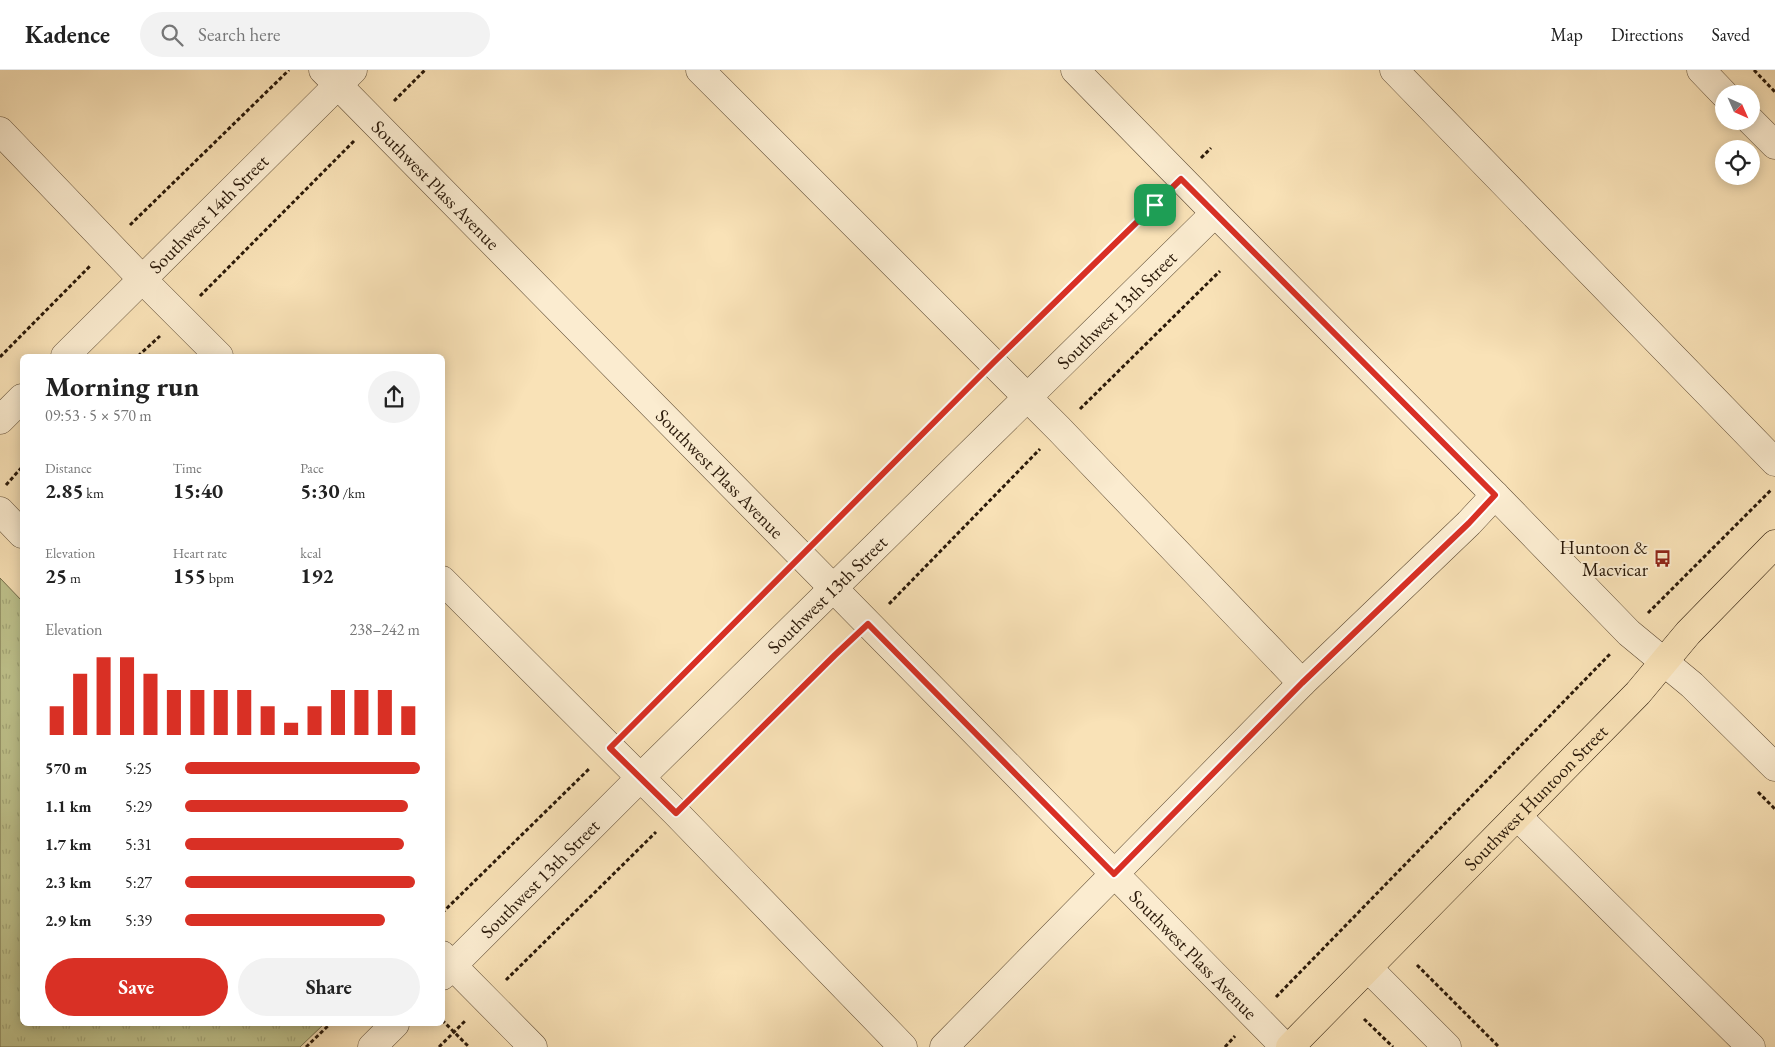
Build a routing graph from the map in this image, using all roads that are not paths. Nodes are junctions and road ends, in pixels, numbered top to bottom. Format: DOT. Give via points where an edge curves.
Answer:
graph roads {
  1 [pos="700,70"];
  2 [pos="1075,70"];
  3 [pos="1394,70"];
  4 [pos="1700,70"];
  5 [pos="338,75"];
  6 [pos="1715,85"];
  7 [pos="1760,130"];
  8 [pos="0,131"];
  9 [pos="1775,145"];
  10 [pos="1215,213"];
  11 [pos="142,279"];
  12 [pos="67,354"];
  13 [pos="217,354"];
  14 [pos="1027,398"];
  15 [pos="20,400"];
  16 [pos="0,420"];
  17 [pos="1775,462"];
  18 [pos="1495,495"];
  19 [pos="0,511"];
  20 [pos="20,532"];
  21 [pos="1775,544"];
  22 [pos="445,583"];
  23 [pos="833,588"];
  24 [pos="1664,662"];
  25 [pos="1302,683"];
  26 [pos="1775,767"];
  27 [pos="640,778"];
  28 [pos="1517,816"];
  29 [pos="1114,874"];
  30 [pos="446,966"];
  31 [pos="1368,968"];
  32 [pos="393,1026"];
  33 [pos="372,1047"];
  34 [pos="533,1047"];
  35 [pos="903,1047"];
  36 [pos="944,1047"];
  37 [pos="1285,1047"];
  38 [pos="1290,1047"];
  39 [pos="1447,1047"];
  40 [pos="1751,1047"];
  1 -- 14 [label="street"];
  2 -- 10 [label="street"];
  3 -- 17 [label="street"];
  4 -- 6 [label="street"];
  5 -- 11 [label="street, Southwest 14th Street"];
  5 -- 23 [label="street, Southwest Plass Avenue" via="374,122"];
  7 -- 9 [label="street"];
  8 -- 11 [label="street"];
  10 -- 14 [label="street, Southwest 13th Street"];
  10 -- 18 [label="street"];
  11 -- 12 [label="street, Southwest 14th Street"];
  11 -- 13 [label="street"];
  14 -- 23 [label="street, Southwest 13th Street"];
  14 -- 25 [label="street"];
  15 -- 16 [label="street"];
  18 -- 24 [label="street" via="1629,633"];
  18 -- 25 [label="street"];
  19 -- 20 [label="street"];
  21 -- 24 [label="main road, Southwest Huntoon Street"];
  22 -- 27 [label="street"];
  23 -- 27 [label="street, Southwest 13th Street"];
  23 -- 29 [label="street, Southwest Plass Avenue"];
  24 -- 26 [label="street" via="1692,685"];
  24 -- 28 [label="main road, Southwest Huntoon Street"];
  25 -- 29 [label="street"];
  27 -- 30 [label="street, Southwest 13th Street"];
  27 -- 35 [label="street"];
  28 -- 31 [label="main road, Southwest Huntoon Street"];
  28 -- 40 [label="street"];
  29 -- 36 [label="street"];
  29 -- 37 [label="street, Southwest Plass Avenue"];
  30 -- 34 [label="street" via="487,1000"];
  31 -- 38 [label="main road, Southwest Huntoon Street"];
  31 -- 39 [label="street"];
  32 -- 33 [label="street"];
}
